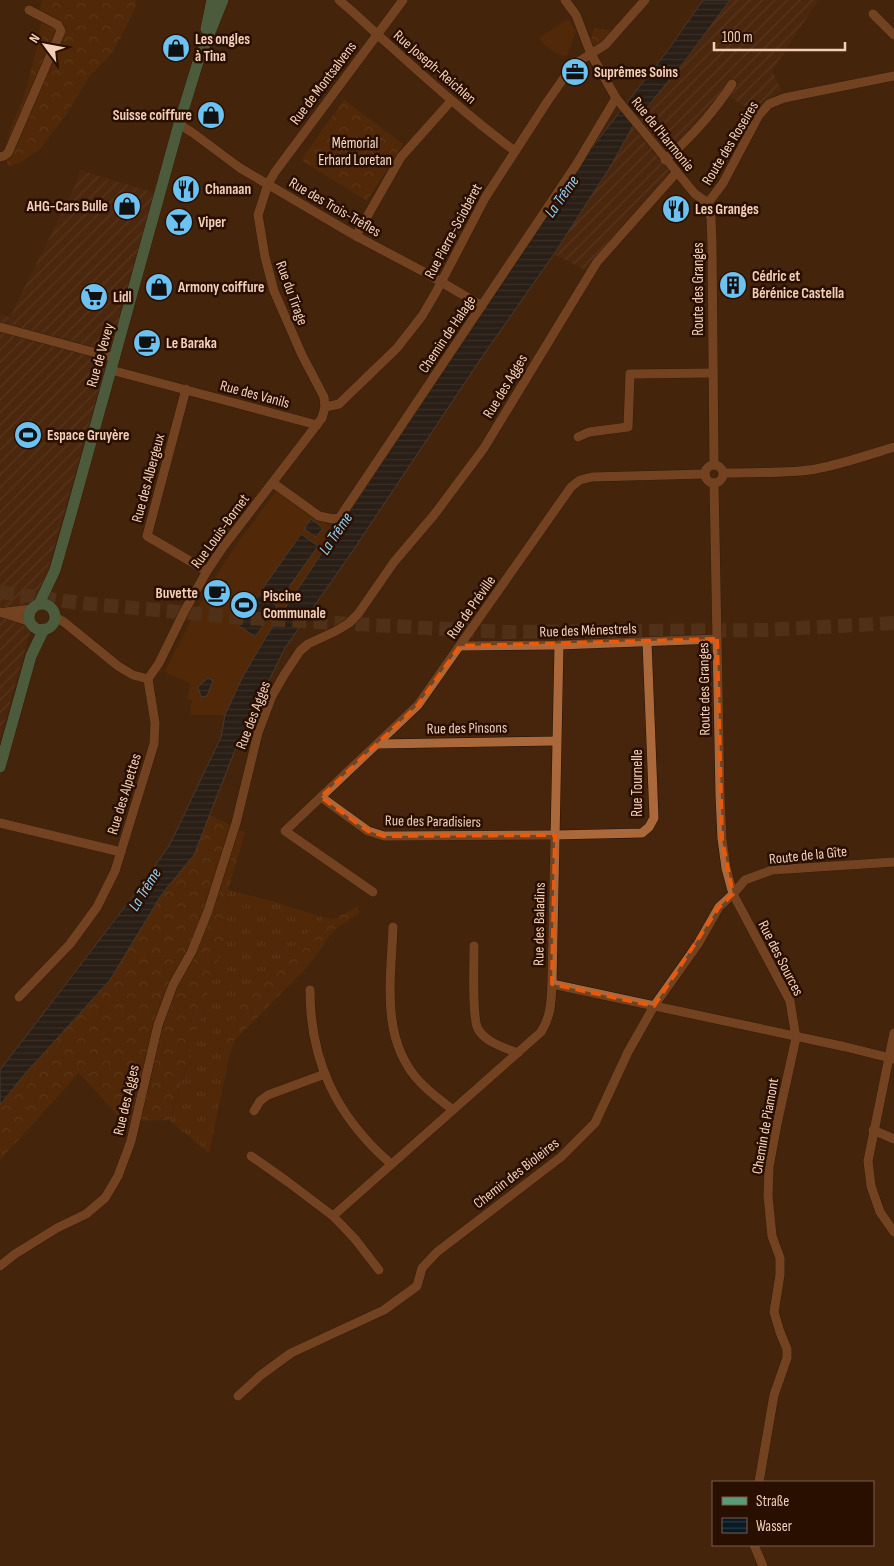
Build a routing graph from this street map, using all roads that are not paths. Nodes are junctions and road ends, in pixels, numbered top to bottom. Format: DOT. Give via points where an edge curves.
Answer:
graph roads {
  1 [pos="212,0"];
  2 [pos="223,0"];
  3 [pos="339,0"];
  4 [pos="403,0"];
  5 [pos="565,0"];
  6 [pos="645,0"];
  7 [pos="29,10"];
  8 [pos="873,14"];
  9 [pos="376,34"];
  10 [pos="894,36"];
  11 [pos="591,54"];
  12 [pos="198,62"];
  13 [pos="894,76"];
  14 [pos="732,84"];
  15 [pos="617,100"];
  16 [pos="451,101"];
  17 [pos="179,124"];
  18 [pos="515,151"];
  19 [pos="0,157"];
  20 [pos="665,160"];
  21 [pos="676,173"];
  22 [pos="268,184"];
  23 [pos="708,203"];
  24 [pos="356,236"];
  25 [pos="441,281"];
  26 [pos="482,306"];
  27 [pos="0,327"];
  28 [pos="115,358"];
  29 [pos="111,370"];
  30 [pos="712,373"];
  31 [pos="186,389"];
  32 [pos="325,407"];
  33 [pos="317,425"];
  34 [pos="578,437"];
  35 [pos="894,447"];
  36 [pos="714,464"];
  37 [pos="724,473"];
  38 [pos="705,474"];
  39 [pos="273,483"];
  40 [pos="714,483"];
  41 [pos="55,570"];
  42 [pos="207,571"];
  43 [pos="36,607"];
  44 [pos="2,612"];
  45 [pos="53,612"];
  46 [pos="32,623"];
  47 [pos="44,629"];
  48 [pos="717,639"];
  49 [pos="647,642"];
  50 [pos="560,645"];
  51 [pos="460,646"];
  52 [pos="31,656"];
  53 [pos="148,679"];
  54 [pos="556,741"];
  55 [pos="379,744"];
  56 [pos="0,767"];
  57 [pos="321,797"];
  58 [pos="0,823"];
  59 [pos="555,835"];
  60 [pos="121,852"];
  61 [pos="894,862"];
  62 [pos="373,892"];
  63 [pos="733,894"];
  64 [pos="394,927"];
  65 [pos="474,946"];
  66 [pos="552,984"];
  67 [pos="310,990"];
  68 [pos="19,997"];
  69 [pos="654,1006"];
  70 [pos="894,1033"];
  71 [pos="796,1038"];
  72 [pos="518,1053"];
  73 [pos="891,1059"];
  74 [pos="325,1074"];
  75 [pos="453,1110"];
  76 [pos="254,1111"];
  77 [pos="873,1130"];
  78 [pos="894,1139"];
  79 [pos="251,1156"];
  80 [pos="391,1164"];
  81 [pos="333,1216"];
  82 [pos="894,1232"];
  83 [pos="0,1266"];
  84 [pos="379,1270"];
  85 [pos="238,1396"];
  86 [pos="759,1481"];
  87 [pos="754,1546"];
  88 [pos="763,1566"];
  1 -- 12 [label="main road, Rue de Vevey"];
  2 -- 12 [label="main road, Rue de Vevey"];
  3 -- 9 [label="street, Rue Joseph-Reichlen"];
  4 -- 9 [label="street, Rue de Montsalvens"];
  5 -- 11 [label="street" via="576,15"];
  6 -- 11 [label="street, Rue Pierre-Sciobéret" via="606,45"];
  7 -- 19 [label="street" via="58,24 61,31 8,153"];
  8 -- 10 [label="street"];
  9 -- 16 [label="street, Rue Joseph-Reichlen"];
  9 -- 22 [label="street, Rue de Montsalvens"];
  11 -- 15 [label="street"];
  11 -- 18 [label="street, Rue Pierre-Sciobéret" via="573,65"];
  12 -- 17 [label="main road, Rue de Vevey"];
  13 -- 23 [label="street, Route des Roseires" via="784,98 770,104 759,115 723,183"];
  14 -- 20 [label="street" via="720,102"];
  15 -- 20 [label="street, Rue de l'Harmonie"];
  15 -- 26 [label="street, Chemin de Halage"];
  16 -- 18 [label="street, Rue Joseph-Reichlen"];
  16 -- 24 [label="street" via="401,157"];
  17 -- 22 [label="street, Rue des Trois-Trèfles"];
  17 -- 28 [label="main road, Rue de Vevey"];
  18 -- 25 [label="street, Rue Pierre-Sciobéret" via="485,198"];
  20 -- 21 [label="street, Rue de l'Harmonie"];
  21 -- 23 [label="street, Rue de l'Harmonie"];
  21 -- 83 [label="street, Rue des Agges" via="597,262 484,448 394,562 358,614 336,631 308,644 284,675 258,733 236,823 208,911 158,1025 131,1141 118,1176 105,1198 86,1214 57,1228"];
  22 -- 24 [label="street, Rue des Trois-Trèfles"];
  22 -- 32 [label="street, Rue du Tirage" via="258,214 265,257 274,290 324,397"];
  23 -- 30 [label="street, Route des Granges" via="712,244"];
  24 -- 25 [label="street, Rue des Trois-Trèfles"];
  25 -- 26 [label="street, Rue des Trois-Trèfles"];
  25 -- 32 [label="street, Rue Pierre-Sciobéret" via="422,316 397,348 339,404"];
  26 -- 39 [label="street, Chemin de Halage" via="340,517 319,516"];
  27 -- 28 [label="street"];
  28 -- 29 [label="main road, Rue de Vevey"];
  29 -- 31 [label="street, Rue des Vanils"];
  29 -- 41 [label="main road, Rue de Vevey"];
  30 -- 34 [label="street" via="630,374 628,427 589,432"];
  30 -- 36 [label="street, Route des Granges"];
  31 -- 33 [label="street, Rue des Vanils"];
  31 -- 42 [label="street, Rue des Albergeux" via="147,536"];
  32 -- 33 [label="street, Rue Louis-Bornet"];
  33 -- 39 [label="street, Rue Louis-Bornet"];
  35 -- 37 [label="street" via="815,469"];
  36 -- 37 [label="street"];
  36 -- 38 [label="street" via="707,468"];
  37 -- 40 [label="street" via="721,480"];
  38 -- 40 [label="street"];
  38 -- 51 [label="street, Rue de Préville" via="580,480 571,488"];
  39 -- 42 [label="street, Rue Louis-Bornet"];
  40 -- 48 [label="street, Route des Granges"];
  41 -- 43 [label="main road, Rue de Vevey"];
  41 -- 45 [label="main road, Rue de Vevey"];
  42 -- 53 [label="street, Rue Louis-Bornet"];
  43 -- 44 [label="street"];
  43 -- 45 [label="main road" via="47,605"];
  43 -- 46 [label="main road, Rue de Vevey" via="30,615"];
  44 -- 46 [label="street"];
  45 -- 47 [label="main road, Rue de Vevey" via="51,626"];
  45 -- 53 [label="street" via="118,666 133,676"];
  46 -- 47 [label="main road" via="38,629"];
  46 -- 52 [label="main road, Rue de Vevey"];
  47 -- 52 [label="main road, Rue de Vevey"];
  48 -- 49 [label="street, Rue des Ménestrels"];
  48 -- 63 [label="street, Route des Granges" via="722,839"];
  49 -- 50 [label="street, Rue des Ménestrels"];
  49 -- 59 [label="street, Rue Tournelle" via="654,818 642,833"];
  50 -- 51 [label="street, Rue des Ménestrels"];
  50 -- 54 [label="street, Rue des Baladins"];
  51 -- 55 [label="street, Rue de Préville" via="418,705"];
  52 -- 56 [label="main road, Rue de Vevey"];
  53 -- 60 [label="street, Rue des Alpettes" via="155,723 154,744"];
  54 -- 55 [label="street, Rue des Pinsons"];
  54 -- 59 [label="street, Rue des Baladins"];
  55 -- 57 [label="street, Rue de Préville"];
  57 -- 59 [label="street, Rue des Paradisiers" via="368,831 384,836"];
  57 -- 62 [label="street, Rue de Préville" via="285,831"];
  58 -- 60 [label="street"];
  59 -- 66 [label="street, Rue des Baladins"];
  60 -- 68 [label="street, Rue des Alpettes" via="97,907 70,944"];
  61 -- 63 [label="street, Route de la Gîte" via="772,870 745,880"];
  63 -- 69 [label="street, Chemin des Bioleires" via="719,907 698,944"];
  63 -- 71 [label="street, Rue des Sources" via="790,1001"];
  64 -- 75 [label="street" via="390,1004 394,1038 404,1060 420,1082"];
  65 -- 72 [label="street" via="478,1028 487,1038"];
  66 -- 69 [label="street, Rue des Baladins"];
  66 -- 72 [label="street" via="548,1022"];
  67 -- 74 [label="street" via="313,1030"];
  69 -- 71 [label="street, Rue des Baladins"];
  69 -- 85 [label="street, Chemin des Bioleires" via="628,1052 595,1123 561,1156 437,1252 422,1268 417,1286 384,1310 291,1353"];
  70 -- 73 [label="street"];
  71 -- 73 [label="street, Rue des Baladins"];
  71 -- 86 [label="street, Chemin de Piamont" via="769,1167 768,1196 772,1236 780,1258 774,1312 787,1358 774,1395"];
  72 -- 75 [label="street"];
  73 -- 77 [label="street"];
  74 -- 76 [label="street" via="268,1095"];
  74 -- 80 [label="street" via="339,1105 362,1137"];
  75 -- 80 [label="street"];
  77 -- 78 [label="street"];
  77 -- 82 [label="street" via="868,1161 871,1186 880,1212"];
  79 -- 81 [label="street"];
  80 -- 81 [label="street"];
  81 -- 84 [label="street"];
  87 -- 88 [label="street"];
}
